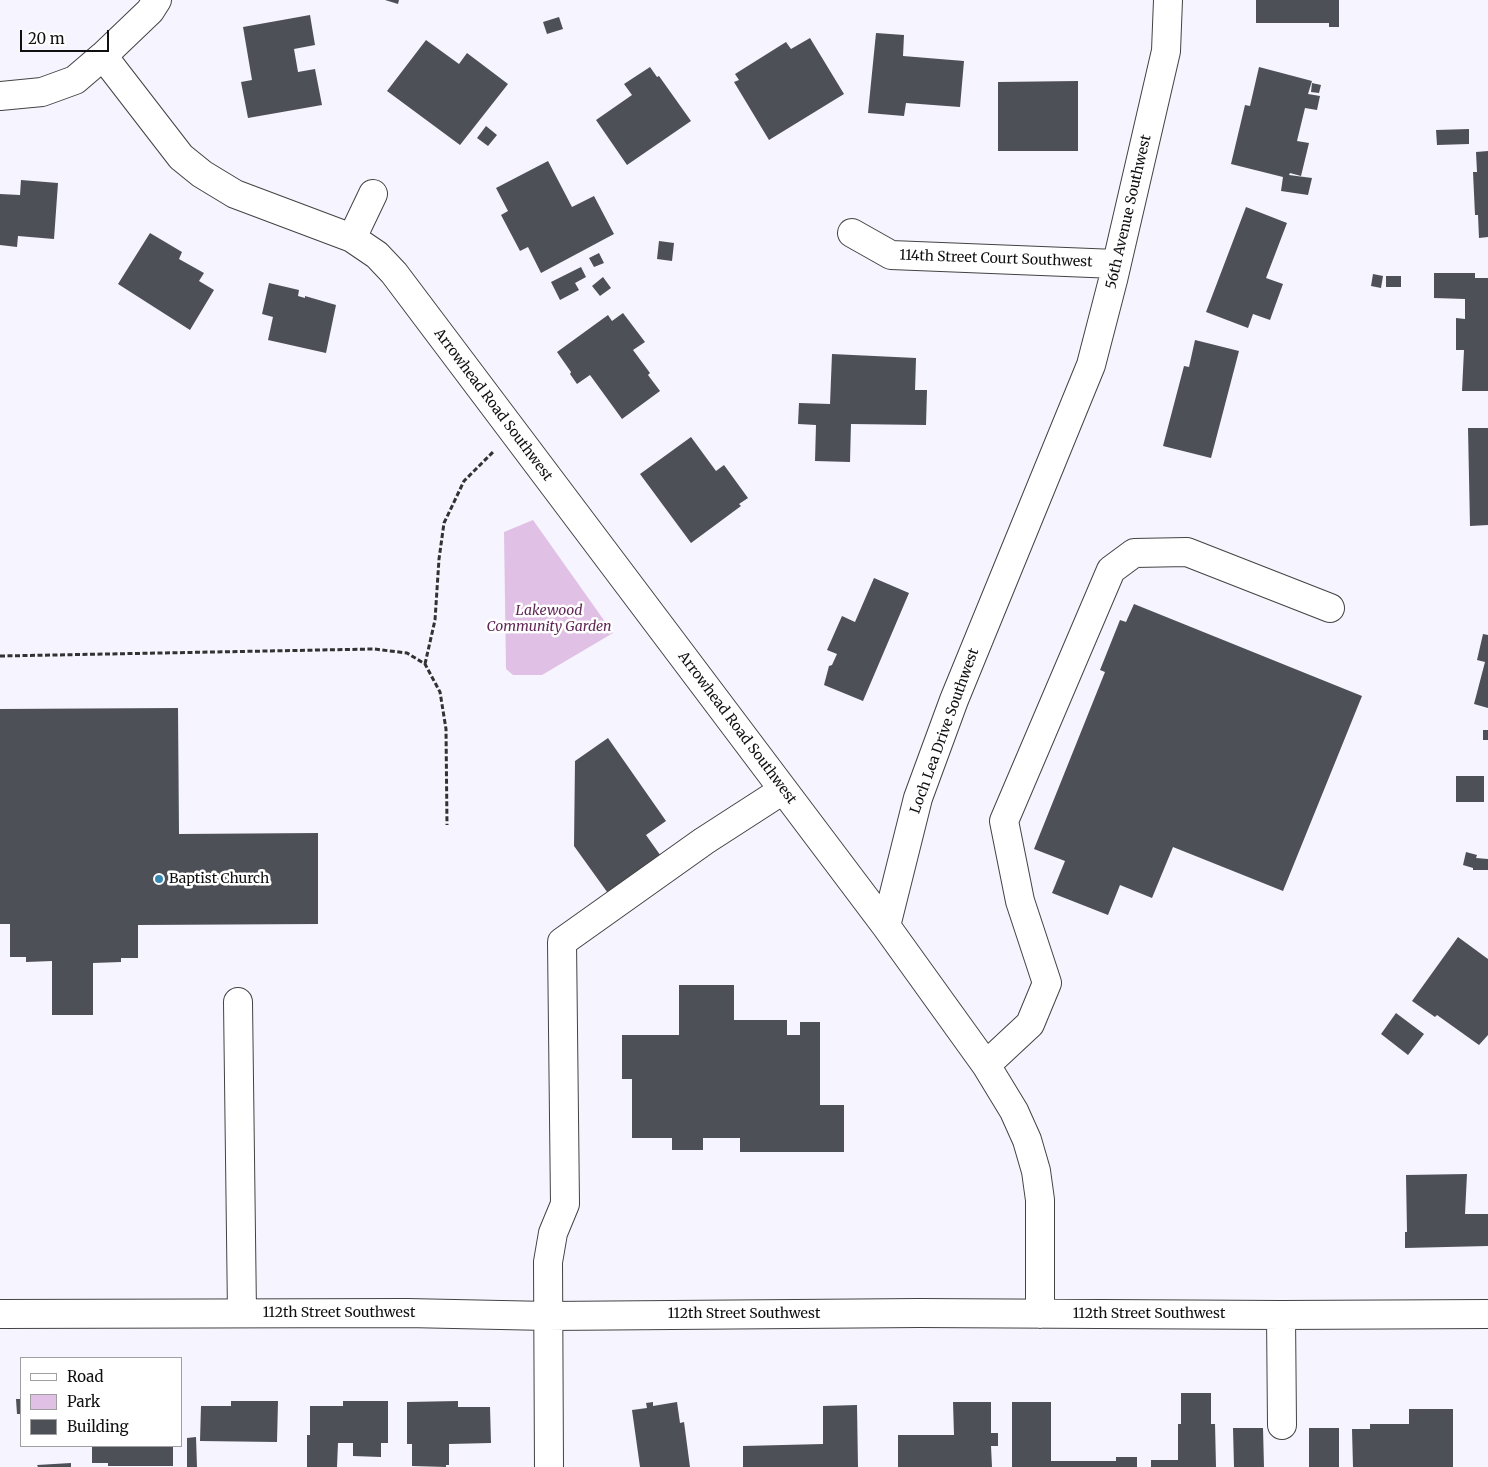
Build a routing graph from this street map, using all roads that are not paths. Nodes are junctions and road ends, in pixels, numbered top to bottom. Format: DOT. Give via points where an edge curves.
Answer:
graph roads {
  1 [pos="157,0"];
  2 [pos="1168,0"];
  3 [pos="103,56"];
  4 [pos="0,96"];
  5 [pos="372,194"];
  6 [pos="852,233"];
  7 [pos="352,238"];
  8 [pos="1116,264"];
  9 [pos="1068,419"];
  10 [pos="1330,608"];
  11 [pos="783,790"];
  12 [pos="886,926"];
  13 [pos="238,1002"];
  14 [pos="986,1065"];
  15 [pos="242,1313"];
  16 [pos="0,1314"];
  17 [pos="1040,1314"];
  18 [pos="1488,1314"];
  19 [pos="1281,1315"];
  20 [pos="548,1316"];
  21 [pos="1282,1425"];
  22 [pos="549,1467"];
  1 -- 3 [label="street" via="150,11"];
  2 -- 8 [label="street, 56th Avenue Southwest" via="1166,52"];
  3 -- 4 [label="street" via="75,80 42,92"];
  3 -- 7 [label="street, Arrowhead Road Southwest" via="181,157 202,174 235,194"];
  5 -- 7 [label="street"];
  6 -- 8 [label="street, 114th Street Court Southwest" via="891,255"];
  7 -- 11 [label="street, Arrowhead Road Southwest" via="377,255 394,274"];
  8 -- 9 [label="street, 56th Avenue Southwest" via="1091,365"];
  9 -- 12 [label="street, Loch Lea Drive Southwest" via="954,700 918,798"];
  10 -- 14 [label="street" via="1187,552 1134,553 1111,570 1004,821 1020,901 1047,983 1030,1024"];
  11 -- 12 [label="street, Arrowhead Road Southwest"];
  11 -- 20 [label="street" via="704,841 562,942 565,1204 552,1233"];
  12 -- 14 [label="street"];
  13 -- 15 [label="street"];
  14 -- 17 [label="street" via="1014,1111 1036,1171 1040,1200"];
  15 -- 16 [label="street, 112th Street Southwest"];
  15 -- 20 [label="street, 112th Street Southwest"];
  17 -- 19 [label="street, 112th Street Southwest"];
  17 -- 20 [label="street, 112th Street Southwest"];
  18 -- 19 [label="street, 112th Street Southwest"];
  19 -- 21 [label="street"];
  20 -- 22 [label="street"];
}
